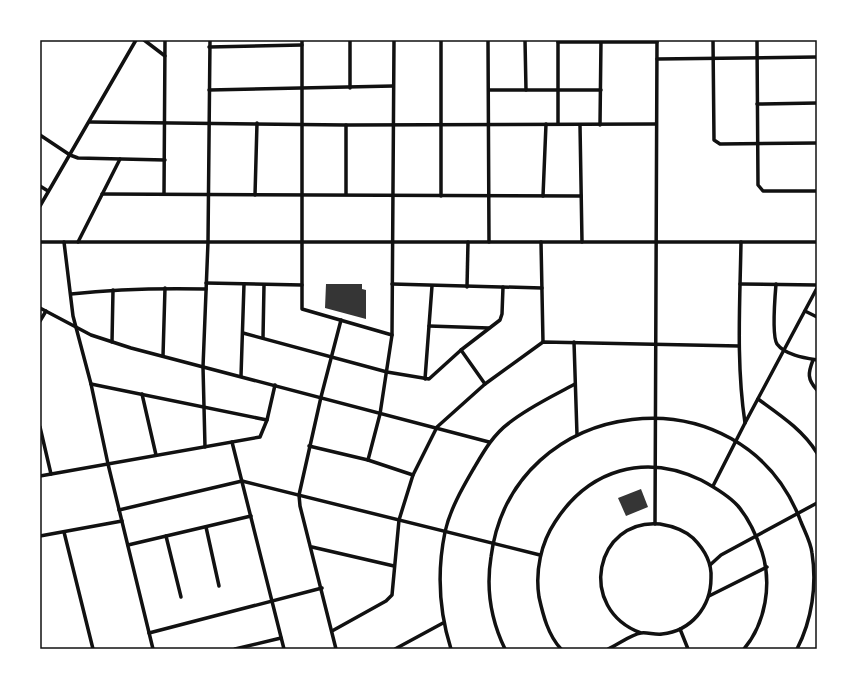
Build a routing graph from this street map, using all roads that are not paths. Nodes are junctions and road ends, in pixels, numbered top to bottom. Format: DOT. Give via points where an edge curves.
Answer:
graph roads {
  1 [pos="136,40"];
  2 [pos="144,40"];
  3 [pos="165,40"];
  4 [pos="210,40"];
  5 [pos="302,40"];
  6 [pos="350,40"];
  7 [pos="394,40"];
  8 [pos="441,40"];
  9 [pos="488,40"];
  10 [pos="525,40"];
  11 [pos="713,40"];
  12 [pos="757,40"];
  13 [pos="558,41"];
  14 [pos="601,41"];
  15 [pos="657,41"];
  16 [pos="302,45"];
  17 [pos="210,47"];
  18 [pos="165,56"];
  19 [pos="817,57"];
  20 [pos="758,58"];
  21 [pos="657,59"];
  22 [pos="713,59"];
  23 [pos="393,86"];
  24 [pos="350,88"];
  25 [pos="302,89"];
  26 [pos="558,89"];
  27 [pos="209,90"];
  28 [pos="489,90"];
  29 [pos="526,90"];
  30 [pos="601,90"];
  31 [pos="817,103"];
  32 [pos="757,104"];
  33 [pos="90,122"];
  34 [pos="165,122"];
  35 [pos="209,123"];
  36 [pos="257,123"];
  37 [pos="302,123"];
  38 [pos="394,124"];
  39 [pos="441,124"];
  40 [pos="490,124"];
  41 [pos="546,124"];
  42 [pos="558,124"];
  43 [pos="656,124"];
  44 [pos="346,125"];
  45 [pos="580,125"];
  46 [pos="600,125"];
  47 [pos="40,135"];
  48 [pos="758,143"];
  49 [pos="817,143"];
  50 [pos="70,155"];
  51 [pos="120,159"];
  52 [pos="165,160"];
  53 [pos="40,186"];
  54 [pos="48,191"];
  55 [pos="817,191"];
  56 [pos="102,194"];
  57 [pos="164,194"];
  58 [pos="346,194"];
  59 [pos="208,195"];
  60 [pos="255,195"];
  61 [pos="302,195"];
  62 [pos="392,195"];
  63 [pos="441,196"];
  64 [pos="490,196"];
  65 [pos="543,196"];
  66 [pos="581,196"];
  67 [pos="40,206"];
  68 [pos="40,242"];
  69 [pos="64,242"];
  70 [pos="78,242"];
  71 [pos="208,242"];
  72 [pos="302,242"];
  73 [pos="392,242"];
  74 [pos="468,242"];
  75 [pos="489,242"];
  76 [pos="541,242"];
  77 [pos="582,242"];
  78 [pos="656,242"];
  79 [pos="741,242"];
  80 [pos="817,242"];
  81 [pos="206,283"];
  82 [pos="244,284"];
  83 [pos="392,284"];
  84 [pos="740,284"];
  85 [pos="776,284"];
  86 [pos="264,285"];
  87 [pos="302,285"];
  88 [pos="817,285"];
  89 [pos="432,286"];
  90 [pos="467,287"];
  91 [pos="503,287"];
  92 [pos="165,288"];
  93 [pos="542,288"];
  94 [pos="817,288"];
  95 [pos="206,289"];
  96 [pos="113,290"];
  97 [pos="71,294"];
  98 [pos="40,308"];
  99 [pos="46,311"];
  100 [pos="805,311"];
  101 [pos="817,317"];
  102 [pos="340,320"];
  103 [pos="40,321"];
  104 [pos="429,326"];
  105 [pos="75,327"];
  106 [pos="490,328"];
  107 [pos="243,333"];
  108 [pos="392,335"];
  109 [pos="263,338"];
  110 [pos="112,342"];
  111 [pos="543,342"];
  112 [pos="574,342"];
  113 [pos="655,344"];
  114 [pos="739,346"];
  115 [pos="461,350"];
  116 [pos="785,351"];
  117 [pos="163,356"];
  118 [pos="331,358"];
  119 [pos="815,360"];
  120 [pos="204,367"];
  121 [pos="387,372"];
  122 [pos="241,376"];
  123 [pos="425,379"];
  124 [pos="91,384"];
  125 [pos="485,384"];
  126 [pos="575,384"];
  127 [pos="275,385"];
  128 [pos="817,390"];
  129 [pos="142,394"];
  130 [pos="321,397"];
  131 [pos="758,399"];
  132 [pos="203,407"];
  133 [pos="380,414"];
  134 [pos="655,417"];
  135 [pos="267,420"];
  136 [pos="745,423"];
  137 [pos="40,427"];
  138 [pos="438,427"];
  139 [pos="576,435"];
  140 [pos="736,441"];
  141 [pos="232,442"];
  142 [pos="489,442"];
  143 [pos="817,442"];
  144 [pos="812,445"];
  145 [pos="205,446"];
  146 [pos="309,446"];
  147 [pos="817,453"];
  148 [pos="156,455"];
  149 [pos="368,460"];
  150 [pos="108,464"];
  151 [pos="655,466"];
  152 [pos="51,474"];
  153 [pos="413,475"];
  154 [pos="40,476"];
  155 [pos="242,481"];
  156 [pos="713,486"];
  157 [pos="299,495"];
  158 [pos="817,503"];
  159 [pos="120,510"];
  160 [pos="798,514"];
  161 [pos="251,516"];
  162 [pos="399,520"];
  163 [pos="122,521"];
  164 [pos="655,524"];
  165 [pos="206,527"];
  166 [pos="445,531"];
  167 [pos="64,532"];
  168 [pos="40,536"];
  169 [pos="166,536"];
  170 [pos="756,536"];
  171 [pos="492,542"];
  172 [pos="128,545"];
  173 [pos="312,547"];
  174 [pos="540,555"];
  175 [pos="710,565"];
  176 [pos="394,566"];
  177 [pos="767,567"];
  178 [pos="219,586"];
  179 [pos="322,588"];
  180 [pos="709,596"];
  181 [pos="181,597"];
  182 [pos="272,601"];
  183 [pos="443,623"];
  184 [pos="332,630"];
  185 [pos="680,630"];
  186 [pos="149,633"];
  187 [pos="641,633"];
  188 [pos="281,638"];
  189 [pos="93,649"];
  190 [pos="153,649"];
  191 [pos="235,649"];
  192 [pos="284,649"];
  193 [pos="336,649"];
  194 [pos="395,649"];
  195 [pos="451,649"];
  196 [pos="505,649"];
  197 [pos="561,649"];
  198 [pos="608,649"];
  199 [pos="688,649"];
  200 [pos="744,649"];
  201 [pos="797,649"];
  1 -- 33 [label="street"];
  2 -- 18 [label="street"];
  3 -- 18 [label="street"];
  4 -- 17 [label="street"];
  5 -- 16 [label="street"];
  6 -- 24 [label="street"];
  7 -- 23 [label="street"];
  8 -- 39 [label="street"];
  9 -- 28 [label="street"];
  10 -- 29 [label="street"];
  11 -- 22 [label="street"];
  12 -- 20 [label="street"];
  13 -- 14 [label="street"];
  13 -- 26 [label="street"];
  14 -- 15 [label="street"];
  14 -- 30 [label="street"];
  15 -- 21 [label="street"];
  16 -- 17 [label="street"];
  16 -- 25 [label="street"];
  17 -- 27 [label="street"];
  18 -- 34 [label="street"];
  19 -- 20 [label="street"];
  20 -- 22 [label="street"];
  20 -- 32 [label="street"];
  21 -- 22 [label="street"];
  21 -- 43 [label="street"];
  22 -- 48 [label="street" via="714,140 720,144"];
  23 -- 24 [label="street"];
  23 -- 38 [label="street"];
  24 -- 25 [label="street"];
  25 -- 27 [label="street"];
  25 -- 37 [label="street"];
  26 -- 29 [label="street"];
  26 -- 30 [label="street"];
  26 -- 42 [label="street"];
  27 -- 35 [label="street"];
  28 -- 29 [label="street"];
  28 -- 40 [label="street"];
  30 -- 46 [label="street"];
  31 -- 32 [label="street"];
  32 -- 48 [label="street"];
  33 -- 34 [label="street"];
  33 -- 50 [label="street"];
  34 -- 35 [label="street"];
  34 -- 52 [label="street"];
  35 -- 36 [label="street"];
  35 -- 59 [label="street"];
  36 -- 37 [label="street"];
  36 -- 60 [label="street"];
  37 -- 44 [label="street"];
  37 -- 61 [label="street"];
  38 -- 39 [label="street"];
  38 -- 44 [label="street"];
  38 -- 62 [label="street"];
  39 -- 40 [label="street"];
  39 -- 63 [label="street"];
  40 -- 41 [label="street"];
  40 -- 64 [label="street"];
  41 -- 42 [label="street"];
  41 -- 65 [label="street"];
  42 -- 45 [label="street"];
  43 -- 46 [label="street"];
  43 -- 78 [label="street"];
  44 -- 58 [label="street"];
  45 -- 46 [label="street"];
  45 -- 66 [label="street"];
  47 -- 50 [label="street"];
  48 -- 49 [label="street"];
  48 -- 55 [label="street" via="758,186 761,191"];
  50 -- 51 [label="street" via="93,159"];
  50 -- 54 [label="street"];
  51 -- 52 [label="street"];
  51 -- 56 [label="street"];
  52 -- 57 [label="street"];
  53 -- 54 [label="street"];
  54 -- 67 [label="street"];
  56 -- 57 [label="street"];
  56 -- 70 [label="street"];
  57 -- 59 [label="street"];
  58 -- 61 [label="street"];
  58 -- 62 [label="street"];
  59 -- 60 [label="street"];
  59 -- 71 [label="street"];
  60 -- 61 [label="street"];
  61 -- 72 [label="street"];
  62 -- 63 [label="street"];
  62 -- 73 [label="street"];
  63 -- 64 [label="street"];
  64 -- 65 [label="street"];
  64 -- 75 [label="street"];
  65 -- 66 [label="street"];
  66 -- 77 [label="street"];
  68 -- 69 [label="street"];
  69 -- 70 [label="street"];
  69 -- 97 [label="street"];
  70 -- 71 [label="street"];
  71 -- 72 [label="street"];
  71 -- 81 [label="street"];
  72 -- 73 [label="street"];
  72 -- 87 [label="street"];
  73 -- 74 [label="street"];
  73 -- 83 [label="street"];
  74 -- 75 [label="street"];
  74 -- 90 [label="street"];
  75 -- 76 [label="street"];
  76 -- 77 [label="street"];
  76 -- 93 [label="street"];
  77 -- 78 [label="street"];
  78 -- 79 [label="street"];
  78 -- 113 [label="street"];
  79 -- 80 [label="street"];
  79 -- 84 [label="street"];
  81 -- 82 [label="street"];
  81 -- 95 [label="street"];
  82 -- 86 [label="street"];
  82 -- 107 [label="street"];
  83 -- 89 [label="street"];
  83 -- 108 [label="street"];
  84 -- 85 [label="street"];
  84 -- 114 [label="street"];
  85 -- 88 [label="street"];
  85 -- 116 [label="street" via="775,335 777,343"];
  86 -- 87 [label="street"];
  86 -- 109 [label="street"];
  87 -- 102 [label="street" via="302,309"];
  89 -- 90 [label="street"];
  89 -- 104 [label="street"];
  90 -- 91 [label="street"];
  91 -- 93 [label="street"];
  91 -- 106 [label="street" via="502,314 500,320"];
  92 -- 95 [label="street"];
  92 -- 96 [label="street"];
  92 -- 117 [label="street"];
  93 -- 111 [label="street"];
  94 -- 100 [label="street"];
  95 -- 120 [label="street"];
  96 -- 97 [label="street"];
  96 -- 110 [label="street"];
  97 -- 105 [label="street"];
  98 -- 99 [label="street"];
  99 -- 103 [label="street"];
  99 -- 105 [label="street"];
  100 -- 101 [label="street"];
  100 -- 116 [label="street"];
  102 -- 108 [label="street"];
  102 -- 118 [label="street"];
  104 -- 106 [label="street"];
  104 -- 123 [label="street"];
  105 -- 110 [label="street"];
  105 -- 124 [label="street"];
  106 -- 115 [label="street"];
  107 -- 109 [label="street"];
  107 -- 122 [label="street"];
  108 -- 121 [label="street"];
  109 -- 118 [label="street"];
  110 -- 117 [label="street"];
  111 -- 112 [label="street"];
  111 -- 125 [label="street"];
  112 -- 113 [label="street"];
  112 -- 126 [label="street"];
  113 -- 114 [label="street"];
  113 -- 134 [label="street"];
  114 -- 136 [label="street" via="741,401"];
  115 -- 123 [label="street" via="433,376"];
  115 -- 125 [label="street"];
  116 -- 119 [label="street"];
  116 -- 131 [label="street"];
  117 -- 120 [label="street"];
  118 -- 121 [label="street"];
  118 -- 130 [label="street"];
  119 -- 128 [label="street" via="808,372"];
  120 -- 122 [label="street"];
  120 -- 132 [label="street"];
  121 -- 123 [label="street"];
  121 -- 133 [label="street"];
  122 -- 127 [label="street"];
  124 -- 129 [label="street"];
  124 -- 150 [label="street"];
  125 -- 138 [label="street"];
  126 -- 139 [label="street"];
  126 -- 142 [label="street" via="509,423"];
  127 -- 130 [label="street"];
  127 -- 135 [label="street"];
  129 -- 132 [label="street"];
  129 -- 148 [label="street"];
  130 -- 133 [label="street"];
  130 -- 146 [label="street"];
  131 -- 136 [label="street"];
  131 -- 144 [label="street" via="788,421"];
  132 -- 135 [label="street"];
  132 -- 145 [label="street"];
  133 -- 138 [label="street"];
  133 -- 149 [label="street"];
  134 -- 139 [label="street" via="615,421"];
  134 -- 140 [label="street" via="698,424"];
  134 -- 151 [label="street"];
  135 -- 141 [label="street" via="260,437"];
  136 -- 140 [label="street"];
  137 -- 152 [label="street"];
  138 -- 142 [label="street"];
  138 -- 153 [label="street"];
  139 -- 171 [label="street" via="547,454 523,480 504,509"];
  140 -- 156 [label="street"];
  140 -- 160 [label="street" via="761,462 783,486"];
  141 -- 145 [label="street"];
  141 -- 155 [label="street"];
  142 -- 166 [label="street" via="461,490"];
  143 -- 144 [label="street"];
  144 -- 147 [label="street"];
  145 -- 148 [label="street"];
  146 -- 149 [label="street"];
  146 -- 157 [label="street"];
  148 -- 150 [label="street"];
  149 -- 153 [label="street"];
  150 -- 152 [label="street"];
  150 -- 159 [label="street"];
  151 -- 156 [label="street" via="684,472"];
  151 -- 164 [label="street"];
  151 -- 174 [label="street" via="629,468 604,476 582,490 563,508 552,525"];
  152 -- 154 [label="street"];
  153 -- 162 [label="street"];
  155 -- 157 [label="street"];
  155 -- 159 [label="street"];
  155 -- 161 [label="street"];
  156 -- 170 [label="street" via="738,507"];
  157 -- 162 [label="street"];
  157 -- 173 [label="street"];
  158 -- 160 [label="street"];
  159 -- 163 [label="street"];
  160 -- 170 [label="street"];
  160 -- 201 [label="street" via="812,552 814,594 805,634"];
  161 -- 165 [label="street"];
  161 -- 182 [label="street"];
  162 -- 166 [label="street"];
  162 -- 176 [label="street"];
  163 -- 167 [label="street"];
  163 -- 172 [label="street"];
  164 -- 175 [label="street" via="667,525 689,535 698,543"];
  164 -- 187 [label="street" via="635,528 617,540 605,557 600,577 603,598 611,612 622,624"];
  165 -- 169 [label="street"];
  165 -- 178 [label="street"];
  166 -- 171 [label="street"];
  166 -- 183 [label="street" via="440,578"];
  167 -- 168 [label="street"];
  167 -- 189 [label="street"];
  169 -- 172 [label="street"];
  169 -- 181 [label="street"];
  170 -- 175 [label="street" via="721,555"];
  170 -- 177 [label="street"];
  171 -- 174 [label="street"];
  171 -- 196 [label="street" via="488,574 490,606"];
  172 -- 186 [label="street"];
  173 -- 176 [label="street"];
  173 -- 179 [label="street"];
  174 -- 197 [label="street" via="537,585 543,616"];
  175 -- 180 [label="street"];
  176 -- 184 [label="street" via="389,599"];
  177 -- 180 [label="street"];
  177 -- 200 [label="street" via="766,595 759,622"];
  179 -- 182 [label="street"];
  179 -- 184 [label="street"];
  180 -- 185 [label="street" via="698,616"];
  182 -- 186 [label="street"];
  182 -- 188 [label="street"];
  183 -- 194 [label="street"];
  183 -- 195 [label="street"];
  184 -- 193 [label="street"];
  185 -- 187 [label="street" via="661,635"];
  185 -- 199 [label="street"];
  186 -- 190 [label="street"];
  187 -- 198 [label="street"];
  188 -- 191 [label="street"];
  188 -- 192 [label="street"];
}
